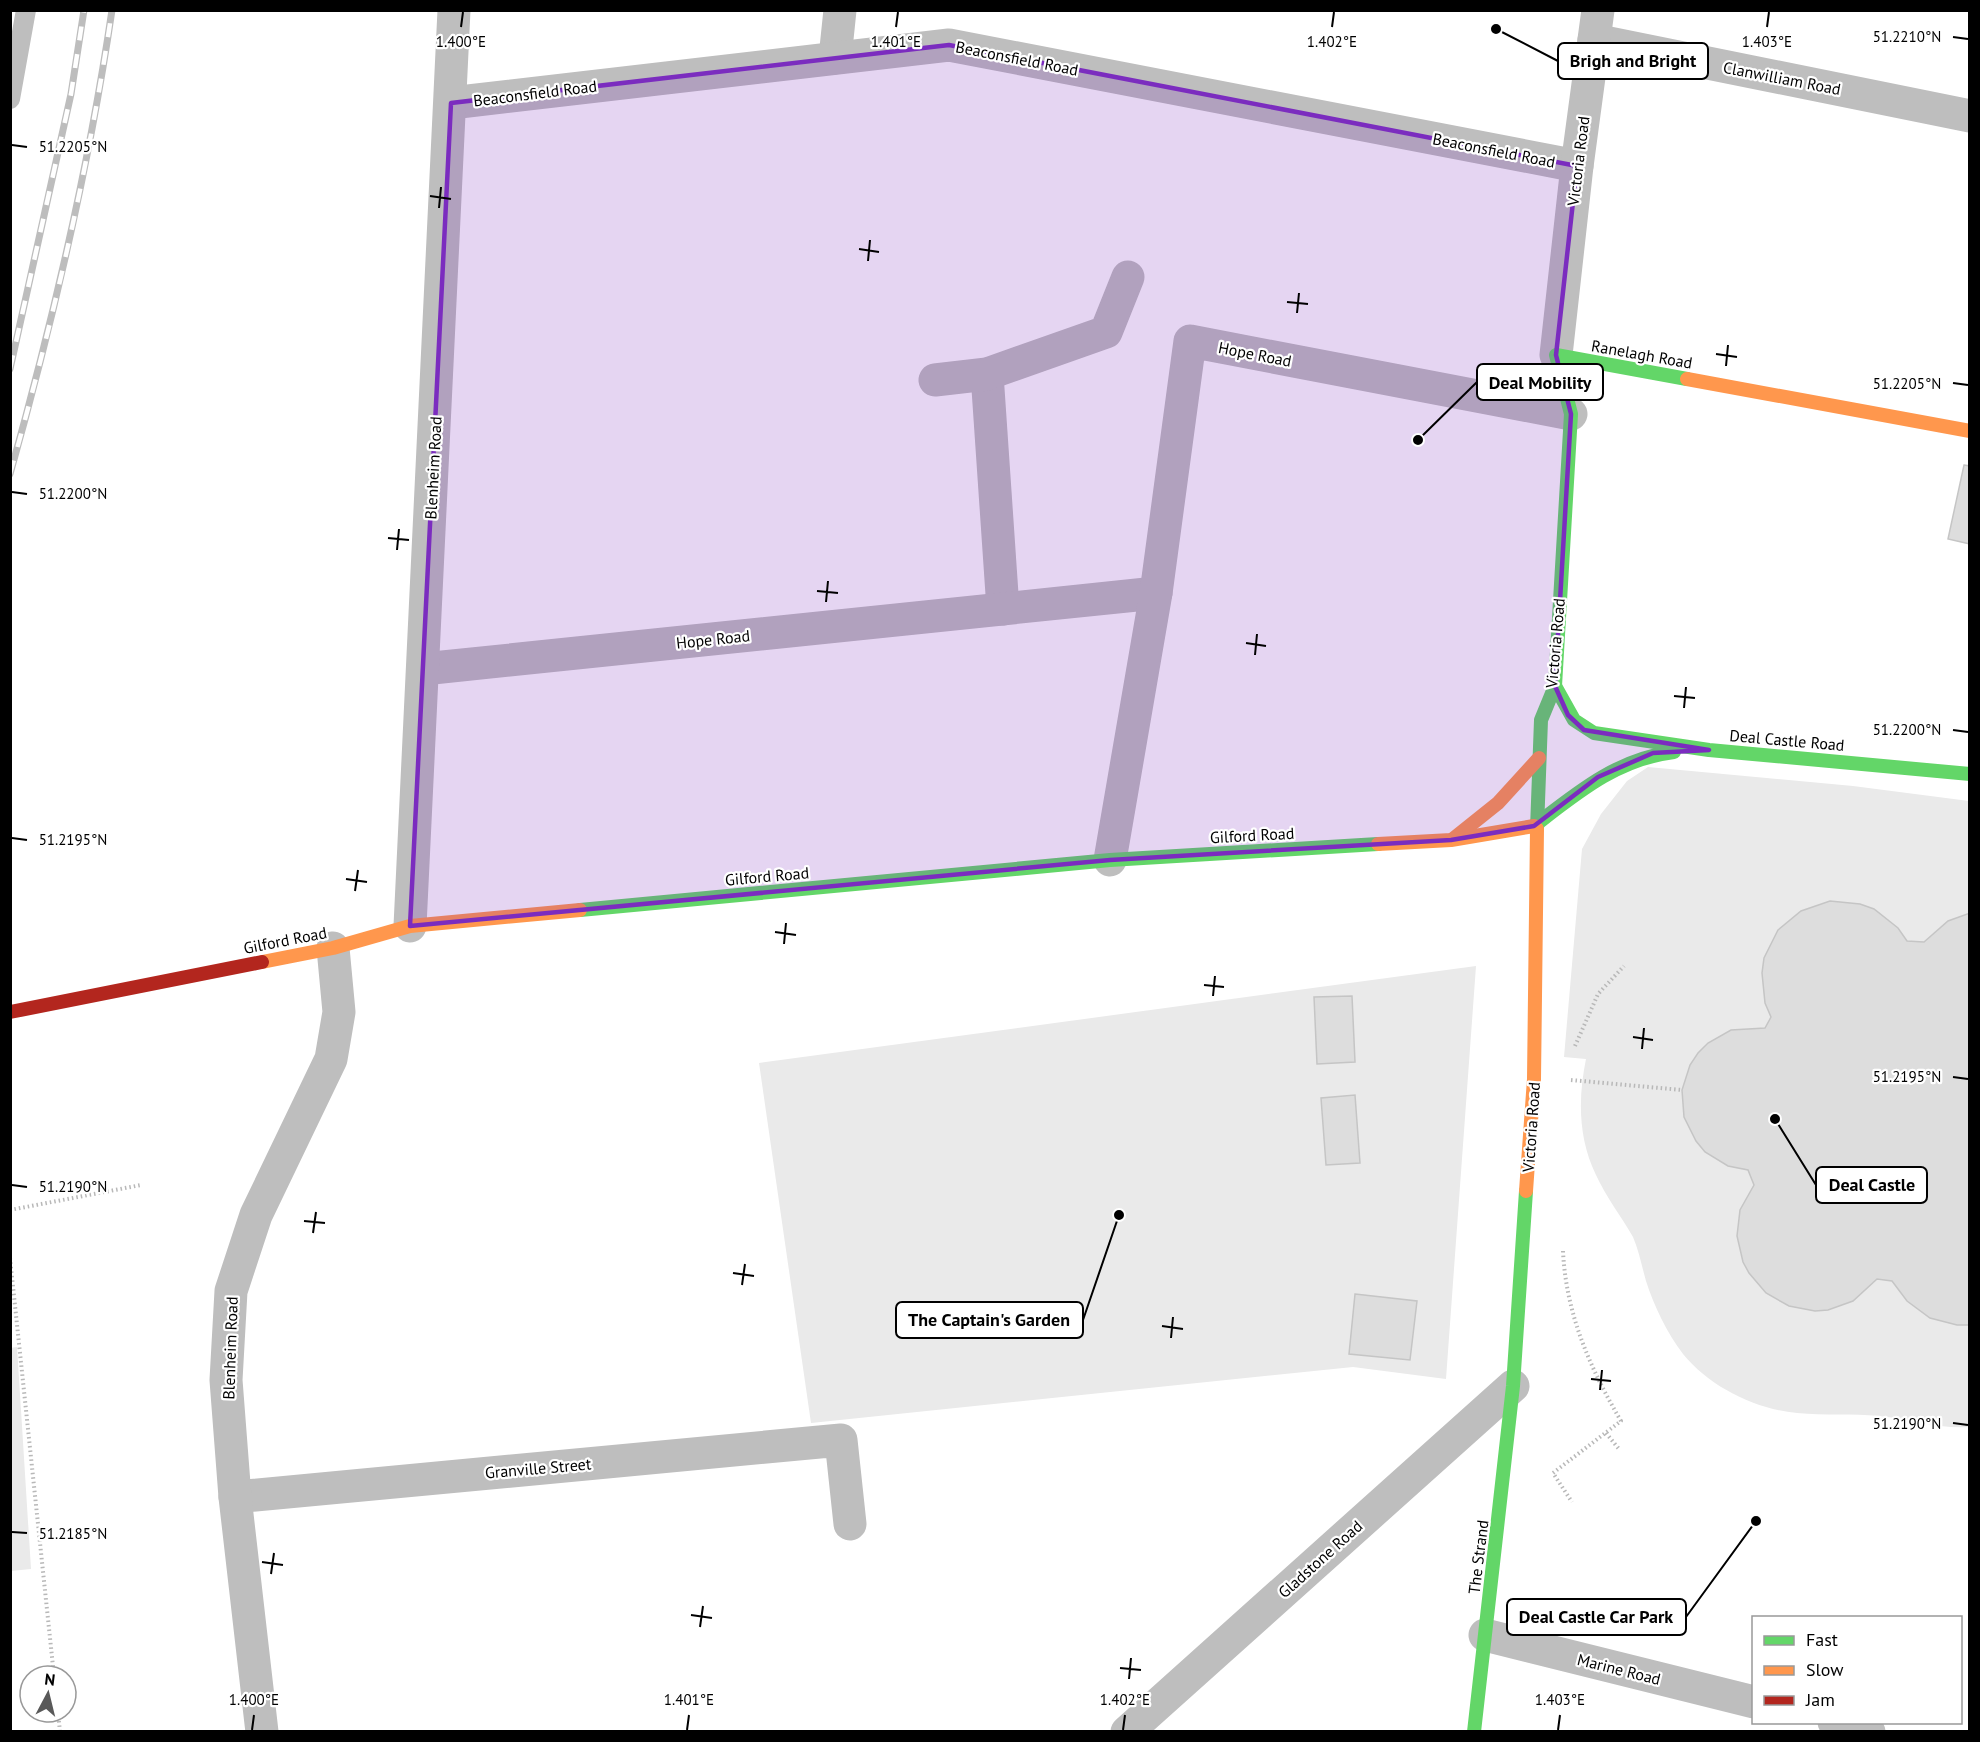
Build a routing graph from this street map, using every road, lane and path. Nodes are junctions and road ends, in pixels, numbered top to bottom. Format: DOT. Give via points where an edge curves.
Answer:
graph roads {
  1 [pos="26,10"];
  2 [pos="454,10"];
  3 [pos="840,10"];
  4 [pos="1596,25"];
  5 [pos="835,58"];
  6 [pos="10,99"];
  7 [pos="451,103"];
  8 [pos="1970,116"];
  9 [pos="1577,166"];
  10 [pos="1128,277"];
  11 [pos="1556,355"];
  12 [pos="987,374"];
  13 [pos="935,380"];
  14 [pos="1571,414"];
  15 [pos="1970,431"];
  16 [pos="1156,593"];
  17 [pos="1003,609"];
  18 [pos="423,669"];
  19 [pos="1555,686"];
  20 [pos="1709,750"];
  21 [pos="1539,758"];
  22 [pos="1970,774"];
  23 [pos="1534,826"];
  24 [pos="1451,840"];
  25 [pos="1110,860"];
  26 [pos="410,926"];
  27 [pos="333,948"];
  28 [pos="1624,966"];
  29 [pos="10,1012"];
  30 [pos="1565,1048"];
  31 [pos="1582,1080"];
  32 [pos="1682,1090"];
  33 [pos="141,1185"];
  34 [pos="10,1210"];
  35 [pos="1563,1243"];
  36 [pos="10,1258"];
  37 [pos="1513,1386"];
  38 [pos="1606,1433"];
  39 [pos="1619,1449"];
  40 [pos="235,1497"];
  41 [pos="1572,1502"];
  42 [pos="850,1524"];
  43 [pos="1485,1635"];
  44 [pos="53,1664"];
  45 [pos="1752,1702"];
  46 [pos="1841,1724"];
  47 [pos="262,1731"];
  48 [pos="1127,1731"];
  49 [pos="1474,1731"];
  50 [pos="1871,1731"];
  1 -- 6 [label="lane"];
  2 -- 7 [label="street, Blenheim Road"];
  3 -- 5 [label="street"];
  4 -- 8 [label="street, Clanwilliam Road"];
  4 -- 9 [label="street, Victoria Road"];
  5 -- 7 [label="street, Beaconsfield Road"];
  5 -- 9 [label="street, Beaconsfield Road" via="949,45"];
  7 -- 18 [label="street, Blenheim Road"];
  9 -- 11 [label="street, Victoria Road"];
  10 -- 12 [label="street" via="1106,332"];
  11 -- 14 [label="main road, Victoria Road"];
  11 -- 15 [label="main road, Ranelagh Road"];
  12 -- 13 [label="street"];
  12 -- 17 [label="street"];
  14 -- 16 [label="street, Hope Road" via="1190,341"];
  14 -- 19 [label="main road, Victoria Road"];
  16 -- 17 [label="street, Hope Road"];
  16 -- 25 [label="street, Hope Road"];
  17 -- 18 [label="street, Hope Road"];
  18 -- 26 [label="street, Blenheim Road"];
  19 -- 20 [label="main road, Deal Castle Road" via="1568,715 1584,730"];
  19 -- 21 [label="main road, Victoria Road" via="1541,720"];
  20 -- 22 [label="main road, Deal Castle Road"];
  20 -- 23 [label="main road, Deal Castle Road" via="1653,753 1626,763 1598,777"];
  21 -- 23 [label="main road, Victoria Road"];
  21 -- 24 [label="main road" via="1498,803"];
  23 -- 24 [label="main road, Gilford Road"];
  23 -- 37 [label="main road, Victoria Road" via="1534,1079"];
  24 -- 25 [label="main road, Gilford Road"];
  25 -- 26 [label="main road, Gilford Road"];
  26 -- 27 [label="main road, Gilford Road"];
  27 -- 29 [label="main road, Gilford Road"];
  27 -- 40 [label="street, Blenheim Road" via="339,1012 331,1059 256,1215 231,1291 226,1380"];
  28 -- 30 [label="path" via="1598,994 1573,1049"];
  31 -- 32 [label="path"];
  33 -- 34 [label="path"];
  35 -- 38 [label="path" via="1564,1281 1576,1331 1621,1421"];
  36 -- 44 [label="path"];
  37 -- 43 [label="main road, The Strand"];
  37 -- 48 [label="street, Gladstone Road"];
  38 -- 39 [label="path"];
  38 -- 41 [label="path" via="1553,1473"];
  40 -- 42 [label="street, Granville Street" via="841,1440"];
  40 -- 47 [label="street, Blenheim Road"];
  43 -- 45 [label="street, Marine Road"];
  43 -- 49 [label="main road, The Strand"];
  46 -- 50 [label="street"];
}
